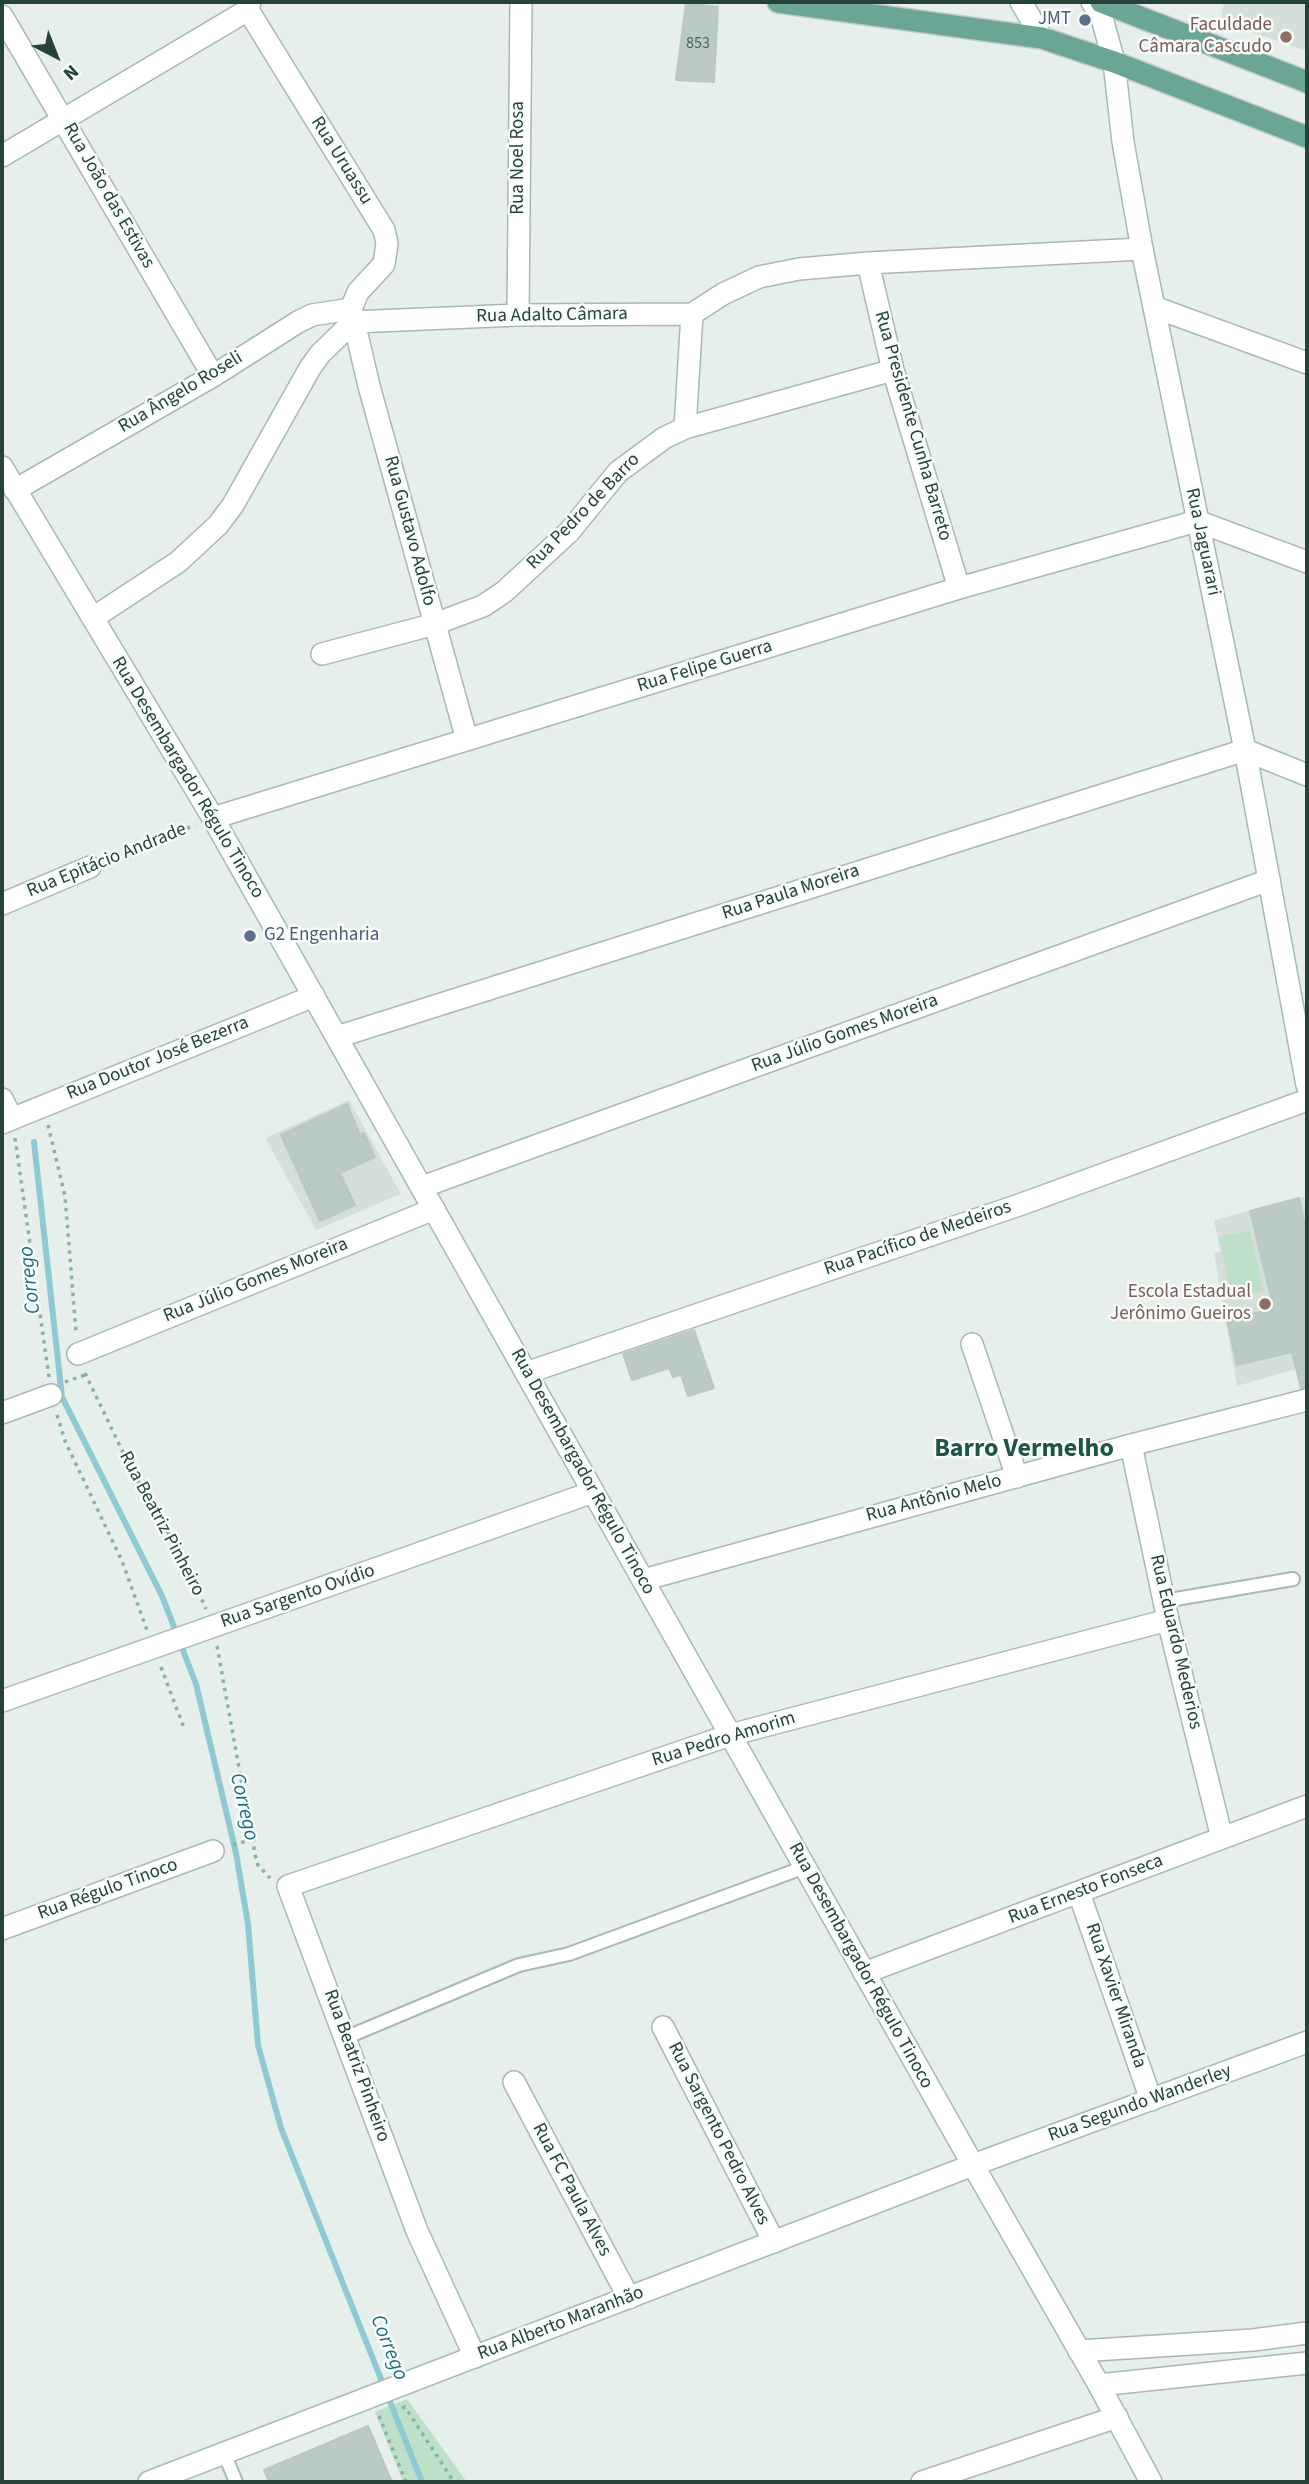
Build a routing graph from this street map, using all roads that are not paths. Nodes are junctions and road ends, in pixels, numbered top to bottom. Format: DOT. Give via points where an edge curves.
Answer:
graph roads {
  1 [pos="521,2"];
  2 [pos="778,2"];
  3 [pos="1021,2"];
  4 [pos="1092,2"];
  5 [pos="1101,2"];
  6 [pos="249,6"];
  7 [pos="2,16"];
  8 [pos="1042,38"];
  9 [pos="1114,62"];
  10 [pos="1307,82"];
  11 [pos="63,120"];
  12 [pos="1307,137"];
  13 [pos="2,156"];
  14 [pos="1142,249"];
  15 [pos="868,263"];
  16 [pos="1154,307"];
  17 [pos="692,314"];
  18 [pos="352,315"];
  19 [pos="518,315"];
  20 [pos="1307,363"];
  21 [pos="893,370"];
  22 [pos="213,376"];
  23 [pos="685,428"];
  24 [pos="7,479"];
  25 [pos="1197,521"];
  26 [pos="1307,562"];
  27 [pos="959,588"];
  28 [pos="93,618"];
  29 [pos="435,624"];
  30 [pos="322,654"];
  31 [pos="467,740"];
  32 [pos="1245,750"];
  33 [pos="1307,775"];
  34 [pos="213,818"];
  35 [pos="90,867"];
  36 [pos="1269,880"];
  37 [pos="2,904"];
  38 [pos="313,996"];
  39 [pos="337,1037"];
  40 [pos="1307,1085"];
  41 [pos="2,1100"];
  42 [pos="1307,1100"];
  43 [pos="7,1121"];
  44 [pos="422,1187"];
  45 [pos="434,1209"];
  46 [pos="972,1344"];
  47 [pos="78,1354"];
  48 [pos="526,1373"];
  49 [pos="51,1395"];
  50 [pos="1307,1400"];
  51 [pos="2,1413"];
  52 [pos="1131,1445"];
  53 [pos="1017,1477"];
  54 [pos="593,1492"];
  55 [pos="1293,1579"];
  56 [pos="643,1580"];
  57 [pos="1166,1610"];
  58 [pos="2,1701"];
  59 [pos="730,1735"];
  60 [pos="1307,1806"];
  61 [pos="1222,1838"];
  62 [pos="213,1851"];
  63 [pos="805,1867"];
  64 [pos="288,1886"];
  65 [pos="1079,1893"];
  66 [pos="2,1929"];
  67 [pos="864,1973"];
  68 [pos="663,2027"];
  69 [pos="345,2038"];
  70 [pos="1307,2042"];
  71 [pos="514,2082"];
  72 [pos="1151,2100"];
  73 [pos="973,2165"];
  74 [pos="774,2242"];
  75 [pos="629,2298"];
  76 [pos="1307,2333"];
  77 [pos="1254,2340"];
  78 [pos="1079,2351"];
  79 [pos="475,2357"];
  80 [pos="1307,2363"];
  81 [pos="1258,2369"];
  82 [pos="1099,2385"];
  83 [pos="1117,2417"];
  84 [pos="224,2454"];
  85 [pos="149,2482"];
  86 [pos="236,2482"];
  87 [pos="922,2482"];
  88 [pos="1151,2482"];
  1 -- 19 [label="street, Rua Noel Rosa"];
  2 -- 8 [label="main road"];
  3 -- 8 [label="street"];
  4 -- 9 [label="street, Rua Jaguarari" via="1102,18"];
  5 -- 10 [label="main road"];
  6 -- 11 [label="street"];
  6 -- 18 [label="street, Rua Uruassu" via="384,230 384,264 364,285"];
  7 -- 11 [label="street, Rua João das Estivas"];
  8 -- 9 [label="main road"];
  9 -- 12 [label="main road"];
  9 -- 14 [label="street, Rua Jaguarari"];
  11 -- 13 [label="street"];
  11 -- 22 [label="street, Rua João das Estivas"];
  14 -- 15 [label="street"];
  14 -- 16 [label="street, Rua Jaguarari"];
  15 -- 17 [label="street" via="759,277"];
  15 -- 21 [label="street, Rua Presidente Cunha Barreto"];
  16 -- 20 [label="street"];
  16 -- 25 [label="street, Rua Jaguarari"];
  17 -- 19 [label="street, Rua Adalto Câmara"];
  17 -- 23 [label="street"];
  18 -- 19 [label="street, Rua Adalto Câmara"];
  18 -- 22 [label="street, Rua Ângelo Roseli" via="312,315"];
  18 -- 28 [label="street" via="310,368 218,525 178,562"];
  18 -- 29 [label="street, Rua Gustavo Adolfo"];
  21 -- 23 [label="street, Rua Pedro de Barro"];
  21 -- 27 [label="street, Rua Presidente Cunha Barreto"];
  22 -- 24 [label="street, Rua Ângelo Roseli"];
  23 -- 29 [label="street, Rua Pedro de Barro" via="653,444 618,472 569,532 504,592 483,606"];
  24 -- 28 [label="street, Rua Desembargador Régulo Tinoco"];
  25 -- 26 [label="street"];
  25 -- 27 [label="street, Rua Felipe Guerra"];
  25 -- 32 [label="street, Rua Jaguarari"];
  27 -- 31 [label="street, Rua Felipe Guerra"];
  28 -- 34 [label="street, Rua Desembargador Régulo Tinoco"];
  29 -- 30 [label="street, Rua Pedro de Barro"];
  29 -- 31 [label="street, Rua Gustavo Adolfo"];
  31 -- 34 [label="street, Rua Felipe Guerra"];
  32 -- 33 [label="street"];
  32 -- 36 [label="street, Rua Jaguarari"];
  32 -- 39 [label="street, Rua Paula Moreira"];
  34 -- 38 [label="street, Rua Desembargador Régulo Tinoco"];
  35 -- 37 [label="street, Rua Epitácio Andrade"];
  36 -- 40 [label="street, Rua Jaguarari"];
  36 -- 44 [label="street, Rua Júlio Gomes Moreira"];
  38 -- 39 [label="street, Rua Desembargador Régulo Tinoco"];
  38 -- 43 [label="street, Rua Doutor José Bezerra"];
  39 -- 44 [label="street, Rua Desembargador Régulo Tinoco"];
  41 -- 43 [label="street"];
  42 -- 48 [label="street, Rua Pacífico de Medeiros" via="1019,1205"];
  44 -- 45 [label="street, Rua Desembargador Régulo Tinoco"];
  45 -- 47 [label="street, Rua Júlio Gomes Moreira"];
  45 -- 48 [label="street, Rua Desembargador Régulo Tinoco"];
  46 -- 53 [label="street"];
  48 -- 54 [label="street, Rua Desembargador Régulo Tinoco"];
  49 -- 51 [label="street"];
  50 -- 52 [label="street, Rua Antônio Melo"];
  52 -- 53 [label="street, Rua Antônio Melo"];
  52 -- 57 [label="street, Rua Eduardo Mederios"];
  53 -- 56 [label="street, Rua Antônio Melo"];
  54 -- 56 [label="street, Rua Desembargador Régulo Tinoco"];
  54 -- 58 [label="street, Rua Sargento Ovídio"];
  55 -- 57 [label="lane"];
  56 -- 59 [label="street, Rua Desembargador Régulo Tinoco"];
  57 -- 59 [label="street, Rua Pedro Amorim"];
  57 -- 61 [label="street, Rua Eduardo Mederios"];
  59 -- 63 [label="street, Rua Desembargador Régulo Tinoco"];
  59 -- 64 [label="street, Rua Pedro Amorim"];
  60 -- 61 [label="street, Rua Ernesto Fonseca"];
  61 -- 65 [label="street, Rua Ernesto Fonseca"];
  62 -- 66 [label="street, Rua Régulo Tinoco"];
  63 -- 67 [label="street, Rua Desembargador Régulo Tinoco"];
  63 -- 69 [label="lane" via="569,1954 519,1965"];
  64 -- 69 [label="street, Rua Beatriz Pinheiro"];
  65 -- 67 [label="street, Rua Ernesto Fonseca"];
  65 -- 72 [label="street, Rua Xavier Miranda"];
  67 -- 73 [label="street, Rua Desembargador Régulo Tinoco"];
  68 -- 74 [label="street, Rua Sargento Pedro Alves"];
  69 -- 79 [label="street, Rua Beatriz Pinheiro" via="417,2231"];
  70 -- 72 [label="street, Rua Segundo Wanderley"];
  71 -- 75 [label="street, Rua FC Paula Alves"];
  72 -- 73 [label="street, Rua Segundo Wanderley"];
  73 -- 74 [label="street, Rua Alberto Maranhão"];
  73 -- 78 [label="street, Rua Desembargador Régulo Tinoco"];
  74 -- 75 [label="street, Rua Alberto Maranhão"];
  75 -- 79 [label="street, Rua Alberto Maranhão"];
  76 -- 77 [label="street"];
  77 -- 78 [label="street"];
  77 -- 81 [label="street"];
  78 -- 82 [label="street, Rua Desembargador Régulo Tinoco"];
  79 -- 84 [label="street, Rua Alberto Maranhão" via="407,2383 372,2407"];
  80 -- 81 [label="street"];
  81 -- 82 [label="street"];
  82 -- 83 [label="street, Rua Desembargador Régulo Tinoco"];
  83 -- 87 [label="street"];
  83 -- 88 [label="street, Rua Desembargador Régulo Tinoco"];
  84 -- 85 [label="street, Rua Alberto Maranhão"];
  84 -- 86 [label="lane"];
}
